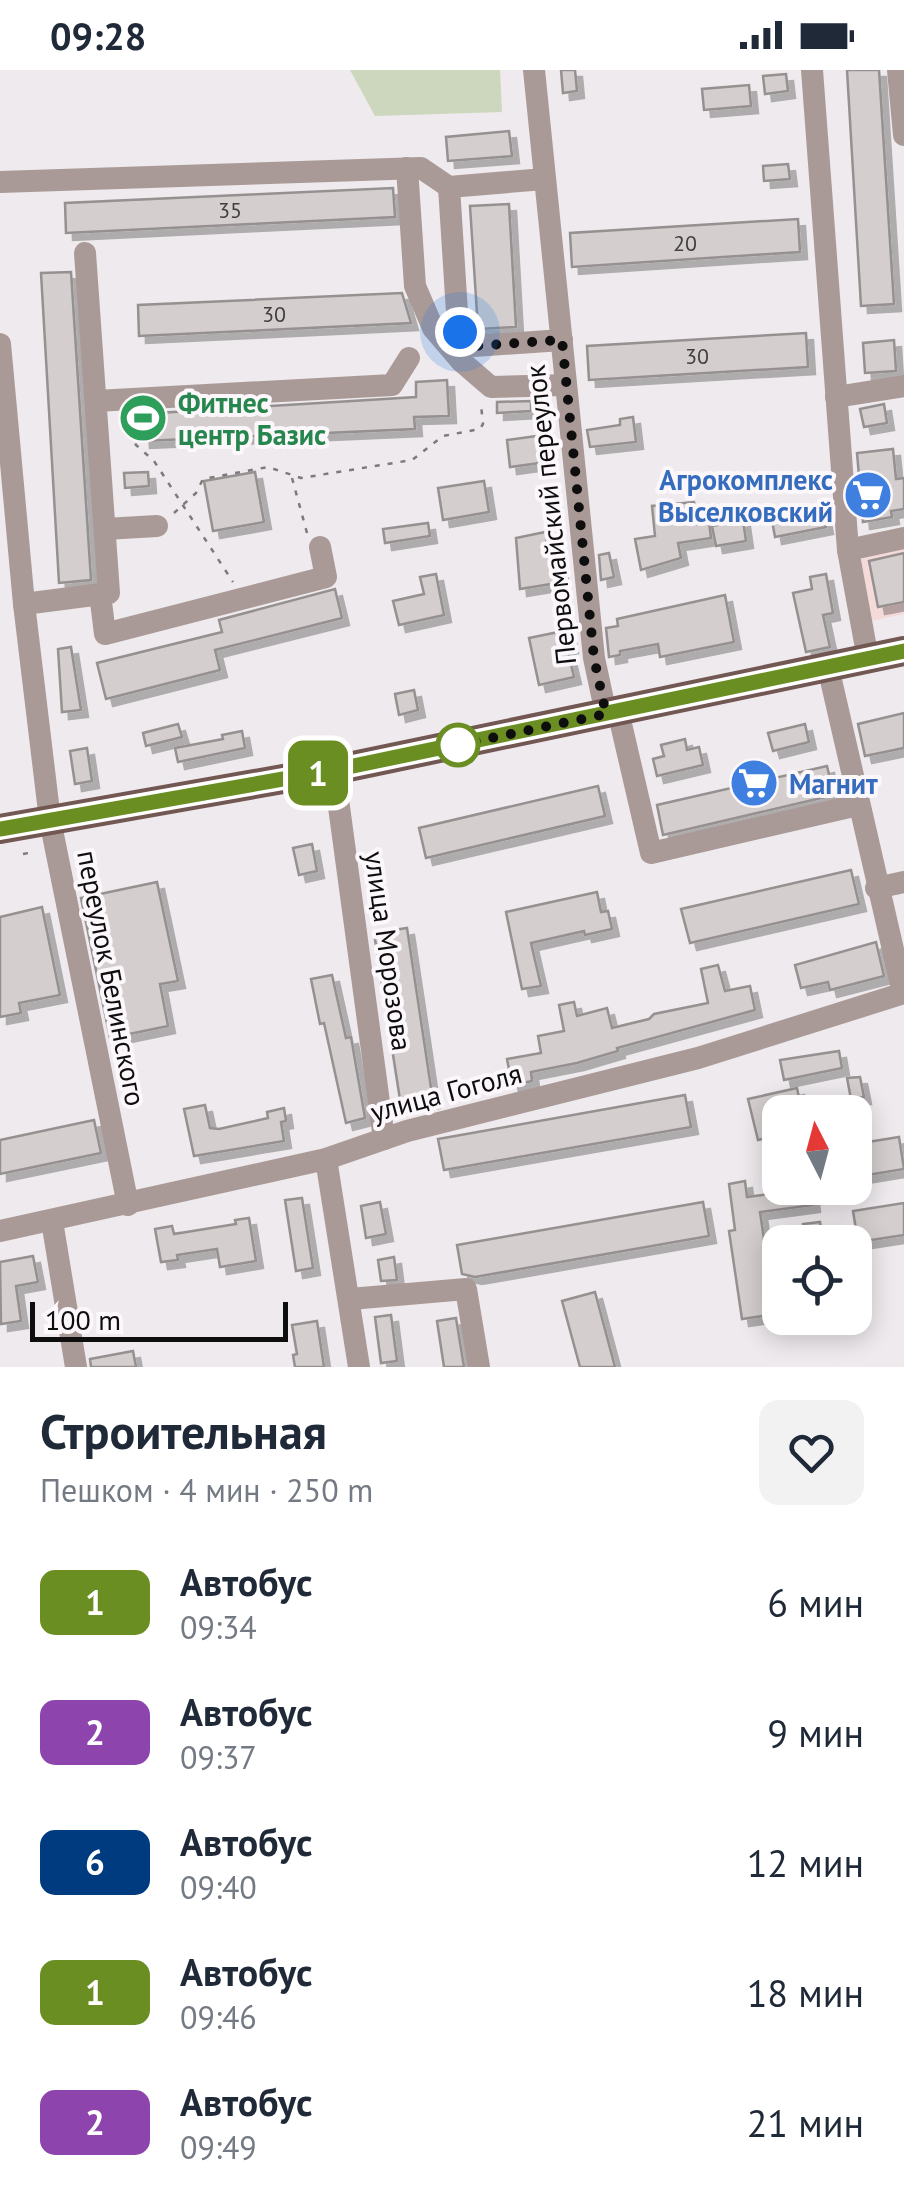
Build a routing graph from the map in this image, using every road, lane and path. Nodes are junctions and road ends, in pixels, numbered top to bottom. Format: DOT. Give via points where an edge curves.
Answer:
graph roads {
  1 [pos="534,70"];
  2 [pos="812,70"];
  3 [pos="898,70"];
  4 [pos="904,131"];
  5 [pos="407,168"];
  6 [pos="544,179"];
  7 [pos="0,182"];
  8 [pos="449,187"];
  9 [pos="85,252"];
  10 [pos="562,340"];
  11 [pos="0,344"];
  12 [pos="409,358"];
  13 [pos="476,372"];
  14 [pos="566,385"];
  15 [pos="904,386"];
  16 [pos="836,397"];
  17 [pos="105,401"];
  18 [pos="291,476"];
  19 [pos="184,504"];
  20 [pos="157,526"];
  21 [pos="105,528"];
  22 [pos="904,538"];
  23 [pos="320,546"];
  24 [pos="848,550"];
  25 [pos="100,594"];
  26 [pos="243,599"];
  27 [pos="24,604"];
  28 [pos="904,651"];
  29 [pos="868,659"];
  30 [pos="828,667"];
  31 [pos="612,712"];
  32 [pos="334,770"];
  33 [pos="858,805"];
  34 [pos="50,820"];
  35 [pos="0,828"];
  36 [pos="904,882"];
  37 [pos="876,888"];
  38 [pos="903,993"];
  39 [pos="384,1139"];
  40 [pos="326,1159"];
  41 [pos="128,1205"];
  42 [pos="52,1220"];
  43 [pos="0,1231"];
  44 [pos="350,1299"];
  45 [pos="76,1367"];
  46 [pos="359,1367"];
  47 [pos="479,1367"];
  1 -- 6 [label="street, Первомайский переулок"];
  2 -- 16 [label="street"];
  3 -- 4 [label="street"];
  5 -- 7 [label="street"];
  5 -- 8 [label="street" via="421,168"];
  5 -- 13 [label="street" via="415,286 433,328"];
  6 -- 8 [label="street"];
  6 -- 10 [label="street, Первомайский переулок"];
  8 -- 10 [label="street" via="462,336 474,346"];
  9 -- 17 [label="street"];
  10 -- 14 [label="street, Первомайский переулок"];
  11 -- 27 [label="street, переулок Белинского"];
  12 -- 17 [label="street" via="392,385"];
  13 -- 14 [label="street" via="491,388"];
  13 -- 18 [label="path" via="480,429 443,436 412,460"];
  14 -- 31 [label="street, Первомайский переулок" via="594,658"];
  15 -- 16 [label="street"];
  16 -- 24 [label="street"];
  17 -- 19 [label="path"];
  17 -- 21 [label="street"];
  18 -- 19 [label="path" via="268,467 203,479"];
  18 -- 23 [label="path" via="308,536"];
  19 -- 20 [label="path"];
  19 -- 26 [label="path"];
  20 -- 21 [label="street"];
  21 -- 25 [label="street" via="109,593"];
  22 -- 24 [label="street"];
  23 -- 26 [label="street" via="326,577"];
  24 -- 29 [label="street"];
  25 -- 26 [label="street" via="105,634"];
  25 -- 27 [label="street"];
  27 -- 34 [label="street, переулок Белинского"];
  28 -- 29 [label="main road"];
  29 -- 30 [label="main road"];
  30 -- 31 [label="main road"];
  30 -- 33 [label="street"];
  31 -- 32 [label="main road"];
  31 -- 33 [label="street, Первомайский переулок" via="651,853"];
  32 -- 34 [label="main road"];
  32 -- 39 [label="street, улица Морозова"];
  33 -- 37 [label="street"];
  34 -- 35 [label="main road"];
  34 -- 41 [label="street, переулок Белинского"];
  36 -- 37 [label="street"];
  37 -- 38 [label="street"];
  38 -- 39 [label="street, улица Гоголя" via="698,1058"];
  39 -- 40 [label="street, улица Гоголя"];
  40 -- 41 [label="street, улица Гоголя"];
  40 -- 44 [label="street"];
  41 -- 42 [label="street, улица Гоголя"];
  42 -- 43 [label="street, улица Гоголя"];
  42 -- 45 [label="street"];
  44 -- 46 [label="street"];
  44 -- 47 [label="street" via="466,1289"];
}
